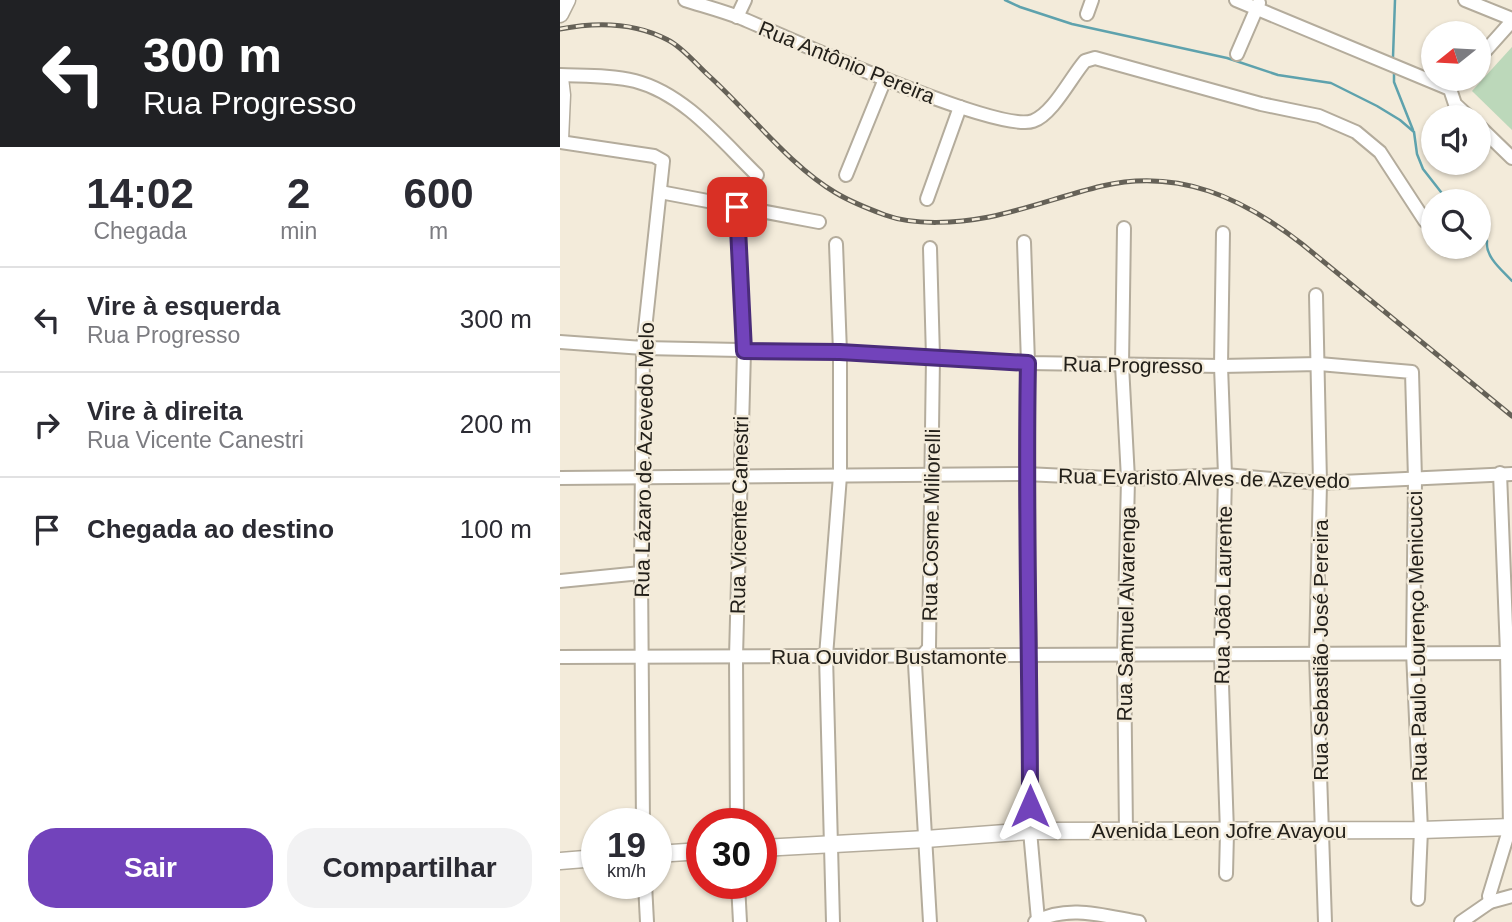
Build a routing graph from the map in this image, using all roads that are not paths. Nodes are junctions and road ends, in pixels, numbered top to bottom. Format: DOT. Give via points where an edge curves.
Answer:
graph roads {
  1 [pos="567,0"];
  2 [pos="685,0"];
  3 [pos="745,0"];
  4 [pos="1092,0"];
  5 [pos="1236,0"];
  6 [pos="1465,0"];
  7 [pos="1258,4"];
  8 [pos="560,14"];
  9 [pos="1087,14"];
  10 [pos="737,17"];
  11 [pos="1512,20"];
  12 [pos="1491,44"];
  13 [pos="1237,54"];
  14 [pos="1421,76"];
  15 [pos="560,77"];
  16 [pos="885,79"];
  17 [pos="561,96"];
  18 [pos="960,107"];
  19 [pos="1491,138"];
  20 [pos="560,141"];
  21 [pos="1512,158"];
  22 [pos="757,175"];
  23 [pos="846,175"];
  24 [pos="660,192"];
  25 [pos="927,199"];
  26 [pos="737,207"];
  27 [pos="1421,214"];
  28 [pos="819,222"];
  29 [pos="1124,228"];
  30 [pos="1223,233"];
  31 [pos="1024,242"];
  32 [pos="835,244"];
  33 [pos="930,248"];
  34 [pos="1316,295"];
  35 [pos="560,342"];
  36 [pos="643,348"];
  37 [pos="744,351"];
  38 [pos="840,352"];
  39 [pos="933,357"];
  40 [pos="1028,363"];
  41 [pos="1319,364"];
  42 [pos="1122,365"];
  43 [pos="1221,366"];
  44 [pos="1412,372"];
  45 [pos="1026,474"];
  46 [pos="1506,474"];
  47 [pos="931,475"];
  48 [pos="1225,475"];
  49 [pos="641,476"];
  50 [pos="840,476"];
  51 [pos="740,477"];
  52 [pos="560,478"];
  53 [pos="1128,478"];
  54 [pos="1415,479"];
  55 [pos="1320,483"];
  56 [pos="641,573"];
  57 [pos="560,581"];
  58 [pos="1413,652"];
  59 [pos="1510,653"];
  60 [pos="1221,655"];
  61 [pos="1316,655"];
  62 [pos="826,656"];
  63 [pos="1030,656"];
  64 [pos="560,657"];
  65 [pos="641,657"];
  66 [pos="736,657"];
  67 [pos="921,657"];
  68 [pos="1124,657"];
  69 [pos="643,808"];
  70 [pos="737,808"];
  71 [pos="1511,827"];
  72 [pos="1323,829"];
  73 [pos="1421,830"];
  74 [pos="1030,831"];
  75 [pos="1126,831"];
  76 [pos="1227,832"];
  77 [pos="926,839"];
  78 [pos="830,844"];
  79 [pos="777,847"];
  80 [pos="581,859"];
  81 [pos="560,861"];
  82 [pos="1226,874"];
  83 [pos="1512,896"];
  84 [pos="646,899"];
  85 [pos="739,899"];
  86 [pos="1418,899"];
  87 [pos="1490,902"];
  88 [pos="1037,921"];
  89 [pos="647,922"];
  90 [pos="740,922"];
  91 [pos="833,922"];
  92 [pos="930,922"];
  93 [pos="1139,922"];
  94 [pos="1325,922"];
  95 [pos="1461,922"];
  1 -- 8 [label="street"];
  2 -- 10 [label="street, Rua Antônio Pereira"];
  3 -- 10 [label="street"];
  4 -- 9 [label="street"];
  5 -- 7 [label="street"];
  6 -- 11 [label="street"];
  7 -- 13 [label="street"];
  7 -- 14 [label="street"];
  10 -- 16 [label="street, Rua Antônio Pereira"];
  11 -- 12 [label="street"];
  15 -- 17 [label="street"];
  15 -- 22 [label="street" via="637,82 680,102"];
  16 -- 18 [label="street, Rua Antônio Pereira"];
  16 -- 23 [label="street"];
  17 -- 20 [label="street"];
  18 -- 25 [label="street"];
  18 -- 27 [label="street, Rua Antônio Pereira" via="1031,122 1045,114 1085,61 1095,58 1319,116 1356,132 1380,152"];
  19 -- 21 [label="street"];
  20 -- 24 [label="street, Rua Lázaro de Azevedo Melo" via="654,156 663,161"];
  24 -- 26 [label="street"];
  24 -- 36 [label="street, Rua Lázaro de Azevedo Melo"];
  26 -- 28 [label="street"];
  26 -- 37 [label="street, Rua Vicente Canestri"];
  29 -- 42 [label="street, Rua Samuel Alvarenga"];
  30 -- 43 [label="street, Rua João Laurente"];
  31 -- 40 [label="street"];
  32 -- 38 [label="street"];
  33 -- 39 [label="street, Rua Cosme Miliorelli"];
  34 -- 41 [label="street, Rua Sebastião José Pereira"];
  35 -- 36 [label="street, Rua Progresso"];
  36 -- 37 [label="street, Rua Progresso"];
  36 -- 49 [label="street, Rua Lázaro de Azevedo Melo"];
  37 -- 38 [label="street, Rua Progresso"];
  37 -- 51 [label="street, Rua Vicente Canestri"];
  38 -- 39 [label="street, Rua Progresso"];
  38 -- 50 [label="street"];
  39 -- 40 [label="street, Rua Progresso"];
  39 -- 47 [label="street, Rua Cosme Miliorelli"];
  40 -- 42 [label="street, Rua Progresso"];
  40 -- 45 [label="street"];
  41 -- 43 [label="street, Rua Progresso"];
  41 -- 44 [label="street, Rua Progresso"];
  41 -- 55 [label="street, Rua Sebastião José Pereira"];
  42 -- 43 [label="street, Rua Progresso"];
  42 -- 53 [label="street, Rua Samuel Alvarenga"];
  43 -- 48 [label="street, Rua João Laurente"];
  44 -- 54 [label="street, Rua Paulo Lourenço Menicucci"];
  45 -- 47 [label="street, Rua Evaristo Alves de Azevedo"];
  45 -- 53 [label="street, Rua Evaristo Alves de Azevedo"];
  45 -- 63 [label="street"];
  46 -- 54 [label="street, Rua Evaristo Alves de Azevedo"];
  46 -- 59 [label="street"];
  47 -- 50 [label="street, Rua Evaristo Alves de Azevedo"];
  47 -- 67 [label="street, Rua Cosme Miliorelli" via="929,648"];
  48 -- 53 [label="street, Rua Evaristo Alves de Azevedo"];
  48 -- 55 [label="street, Rua Evaristo Alves de Azevedo"];
  48 -- 60 [label="street, Rua João Laurente"];
  49 -- 51 [label="street, Rua Evaristo Alves de Azevedo"];
  49 -- 52 [label="street, Rua Evaristo Alves de Azevedo"];
  49 -- 56 [label="street, Rua Lázaro de Azevedo Melo"];
  50 -- 51 [label="street, Rua Evaristo Alves de Azevedo"];
  50 -- 62 [label="street"];
  51 -- 66 [label="street, Rua Vicente Canestri"];
  53 -- 68 [label="street, Rua Samuel Alvarenga"];
  54 -- 55 [label="street, Rua Evaristo Alves de Azevedo"];
  54 -- 58 [label="street, Rua Paulo Lourenço Menicucci"];
  55 -- 61 [label="street, Rua Sebastião José Pereira"];
  56 -- 57 [label="street"];
  56 -- 65 [label="street, Rua Lázaro de Azevedo Melo"];
  58 -- 59 [label="street, Rua Ouvidor Bustamonte"];
  58 -- 61 [label="street, Rua Ouvidor Bustamonte"];
  58 -- 73 [label="street, Rua Paulo Lourenço Menicucci"];
  59 -- 71 [label="street"];
  60 -- 61 [label="street, Rua Ouvidor Bustamonte"];
  60 -- 68 [label="street, Rua Ouvidor Bustamonte"];
  60 -- 76 [label="street, Rua João Laurente"];
  61 -- 72 [label="street, Rua Sebastião José Pereira"];
  62 -- 66 [label="street, Rua Ouvidor Bustamonte"];
  62 -- 67 [label="street, Rua Ouvidor Bustamonte"];
  62 -- 78 [label="street"];
  63 -- 67 [label="street, Rua Ouvidor Bustamonte"];
  63 -- 68 [label="street, Rua Ouvidor Bustamonte"];
  63 -- 74 [label="street"];
  64 -- 65 [label="street, Rua Ouvidor Bustamonte"];
  65 -- 66 [label="street, Rua Ouvidor Bustamonte"];
  65 -- 69 [label="street, Rua Lázaro de Azevedo Melo"];
  66 -- 70 [label="street, Rua Vicente Canestri"];
  67 -- 77 [label="street, Rua Cosme Miliorelli" via="915,664"];
  68 -- 75 [label="street, Rua Samuel Alvarenga"];
  71 -- 73 [label="street, Avenida Leon Jofre Avayou"];
  71 -- 87 [label="street"];
  72 -- 73 [label="street, Avenida Leon Jofre Avayou"];
  72 -- 76 [label="street, Avenida Leon Jofre Avayou"];
  72 -- 94 [label="street, Rua Sebastião José Pereira"];
  73 -- 86 [label="street, Rua Paulo Lourenço Menicucci"];
  74 -- 75 [label="street, Avenida Leon Jofre Avayou"];
  74 -- 77 [label="street, Avenida Leon Jofre Avayou"];
  74 -- 88 [label="street"];
  75 -- 76 [label="street, Avenida Leon Jofre Avayou"];
  76 -- 82 [label="street, Rua João Laurente"];
  77 -- 78 [label="street, Avenida Leon Jofre Avayou"];
  77 -- 92 [label="street, Rua Cosme Miliorelli"];
  78 -- 79 [label="street, Avenida Leon Jofre Avayou"];
  78 -- 91 [label="street"];
  80 -- 81 [label="street"];
  83 -- 87 [label="street"];
  84 -- 89 [label="street"];
  85 -- 90 [label="street"];
  87 -- 95 [label="street"];
  88 -- 93 [label="street" via="1060,913 1085,912"];
}
